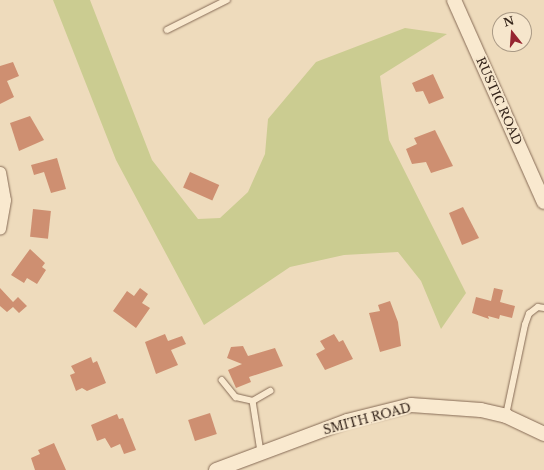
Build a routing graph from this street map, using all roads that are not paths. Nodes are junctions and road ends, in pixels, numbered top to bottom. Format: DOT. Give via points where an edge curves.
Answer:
graph roads {
  1 [pos="227,0"];
  2 [pos="454,0"];
  3 [pos="167,30"];
  4 [pos="0,172"];
  5 [pos="544,202"];
  6 [pos="0,229"];
  7 [pos="544,308"];
  8 [pos="222,380"];
  9 [pos="270,391"];
  10 [pos="253,401"];
  11 [pos="506,416"];
  12 [pos="544,434"];
  13 [pos="261,453"];
  14 [pos="216,470"];
  1 -- 3 [label="lane"];
  2 -- 5 [label="street, RUSTIC ROAD"];
  4 -- 6 [label="street" via="5,188 5,211"];
  7 -- 11 [label="lane" via="538,307 529,314 525,325"];
  8 -- 10 [label="lane" via="236,397"];
  9 -- 10 [label="lane"];
  10 -- 13 [label="lane"];
  11 -- 12 [label="street, SMITH ROAD"];
  11 -- 13 [label="street, SMITH ROAD" via="459,407 411,405 347,421"];
  13 -- 14 [label="street, SMITH ROAD"];
}
